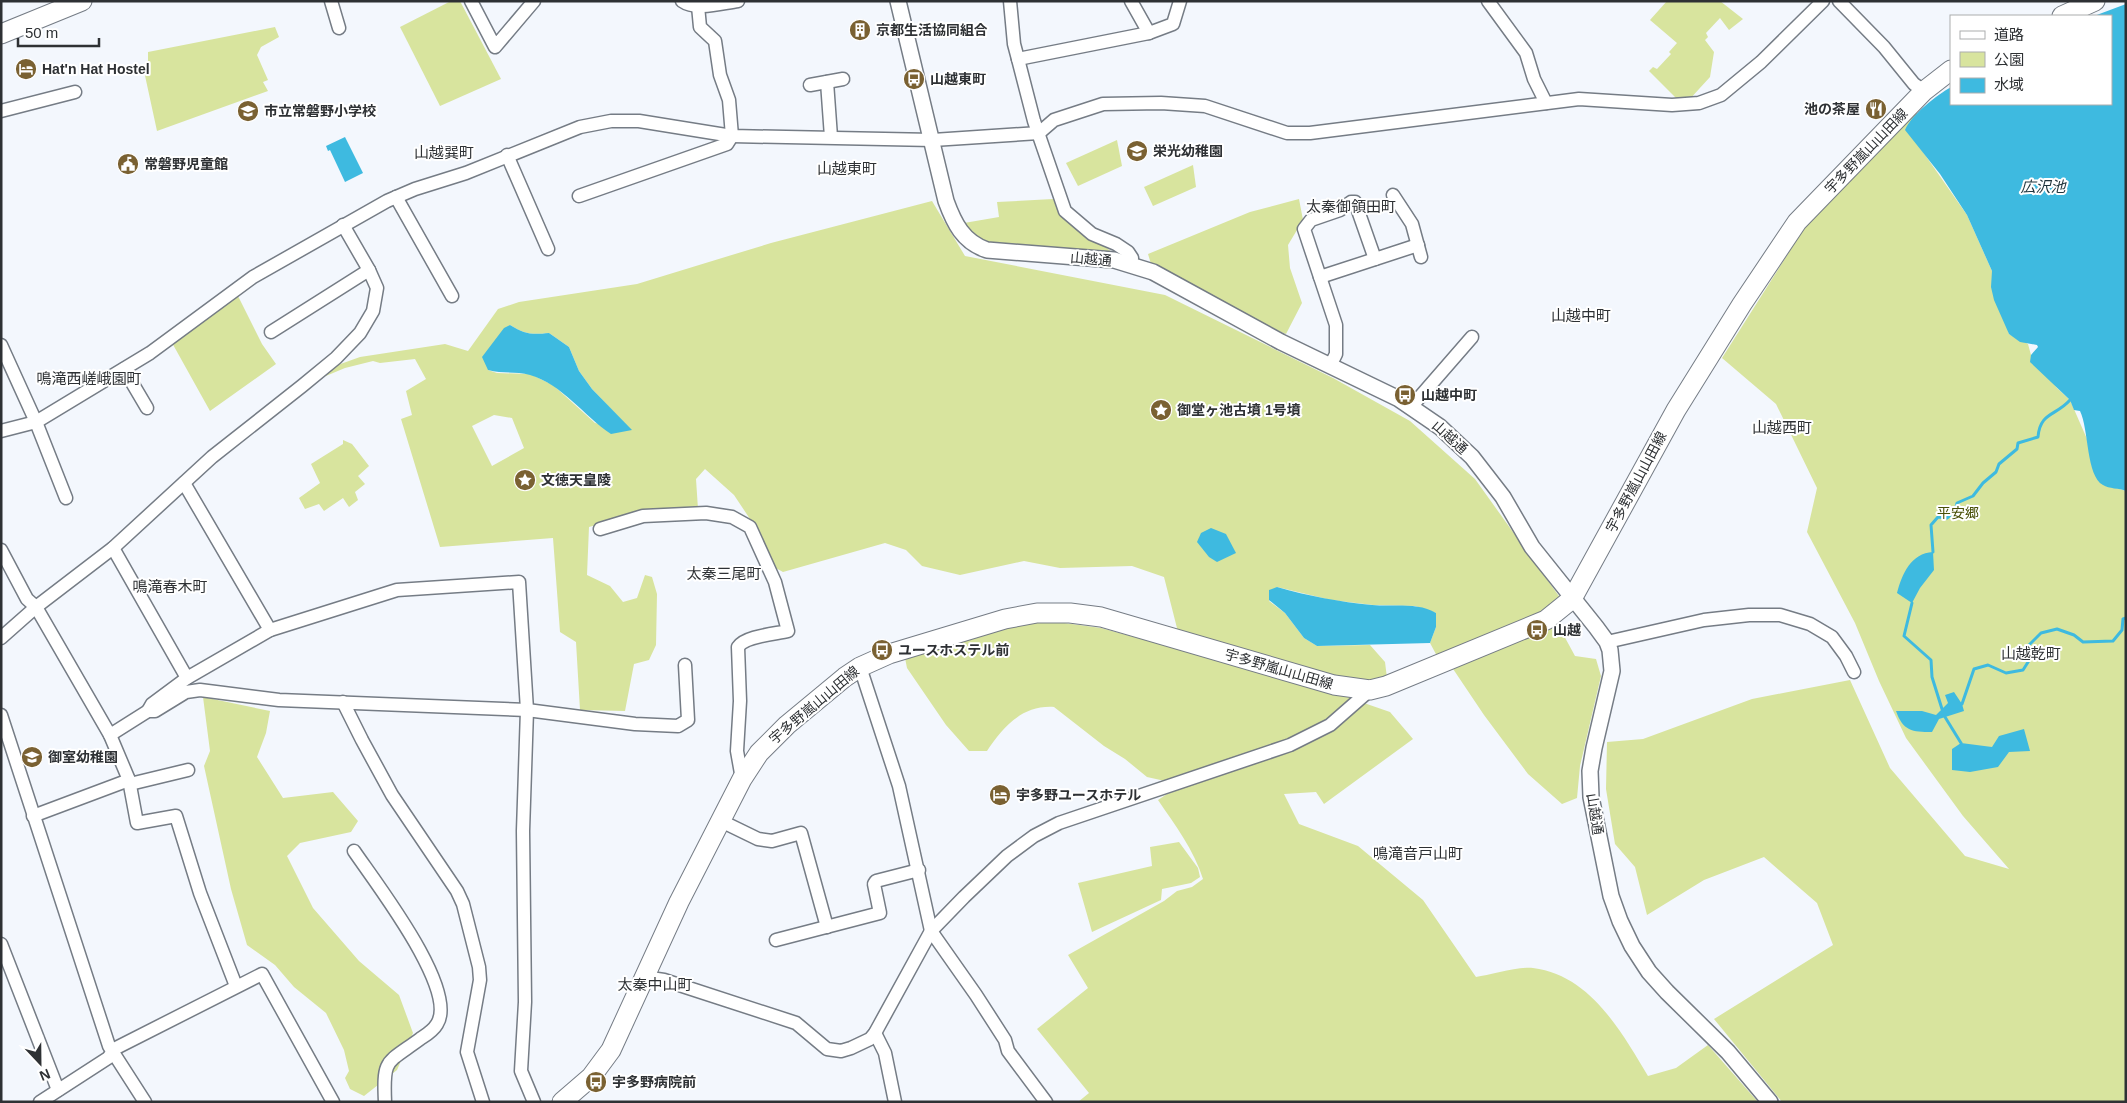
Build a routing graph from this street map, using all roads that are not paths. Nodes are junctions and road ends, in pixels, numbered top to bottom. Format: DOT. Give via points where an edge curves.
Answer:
graph roads {
  1 [pos="82,1"];
  2 [pos="331,1"];
  3 [pos="471,1"];
  4 [pos="534,1"];
  5 [pos="682,1"];
  6 [pos="738,1"];
  7 [pos="898,1"];
  8 [pos="1010,1"];
  9 [pos="1131,1"];
  10 [pos="1180,1"];
  11 [pos="1488,1"];
  12 [pos="1823,1"];
  13 [pos="1839,1"];
  14 [pos="2095,1"];
  15 [pos="698,6"];
  16 [pos="2064,15"];
  17 [pos="339,28"];
  18 [pos="1149,33"];
  19 [pos="1,34"];
  20 [pos="1018,59"];
  21 [pos="1950,71"];
  22 [pos="843,79"];
  23 [pos="827,82"];
  24 [pos="810,85"];
  25 [pos="1924,91"];
  26 [pos="75,92"];
  27 [pos="1546,103"];
  28 [pos="1,111"];
  29 [pos="1038,133"];
  30 [pos="732,136"];
  31 [pos="831,137"];
  32 [pos="933,140"];
  33 [pos="508,155"];
  34 [pos="579,196"];
  35 [pos="1393,196"];
  36 [pos="396,197"];
  37 [pos="343,225"];
  38 [pos="548,249"];
  39 [pos="1375,259"];
  40 [pos="1131,265"];
  41 [pos="369,270"];
  42 [pos="1320,277"];
  43 [pos="452,296"];
  44 [pos="270,332"];
  45 [pos="1472,337"];
  46 [pos="1,344"];
  47 [pos="1330,366"];
  48 [pos="124,368"];
  49 [pos="1412,406"];
  50 [pos="146,408"];
  51 [pos="36,422"];
  52 [pos="1,431"];
  53 [pos="184,483"];
  54 [pos="66,498"];
  55 [pos="600,529"];
  56 [pos="114,548"];
  57 [pos="1,550"];
  58 [pos="1572,599"];
  59 [pos="36,607"];
  60 [pos="270,630"];
  61 [pos="1,638"];
  62 [pos="1607,642"];
  63 [pos="685,665"];
  64 [pos="860,667"];
  65 [pos="1854,672"];
  66 [pos="186,678"];
  67 [pos="1370,690"];
  68 [pos="343,702"];
  69 [pos="527,710"];
  70 [pos="148,711"];
  71 [pos="1,714"];
  72 [pos="110,735"];
  73 [pos="188,770"];
  74 [pos="742,779"];
  75 [pos="130,782"];
  76 [pos="33,816"];
  77 [pos="721,821"];
  78 [pos="354,852"];
  79 [pos="919,870"];
  80 [pos="827,927"];
  81 [pos="931,931"];
  82 [pos="776,940"];
  83 [pos="1,944"];
  84 [pos="644,977"];
  85 [pos="236,986"];
  86 [pos="875,1033"];
  87 [pos="113,1052"];
  88 [pos="58,1090"];
  89 [pos="40,1102"];
  90 [pos="145,1102"];
  91 [pos="333,1102"];
  92 [pos="385,1102"];
  93 [pos="483,1102"];
  94 [pos="534,1102"];
  95 [pos="562,1102"];
  96 [pos="894,1102"];
  97 [pos="1046,1102"];
  98 [pos="1770,1102"];
  1 -- 19 [label="main road"];
  2 -- 17 [label="street"];
  3 -- 4 [label="street" via="495,47"];
  5 -- 15 [label="street"];
  6 -- 15 [label="street"];
  7 -- 32 [label="street, 山越通"];
  8 -- 20 [label="street"];
  9 -- 18 [label="street"];
  10 -- 18 [label="street" via="1173,24"];
  11 -- 27 [label="street" via="1526,53"];
  12 -- 27 [label="street" via="1761,62 1721,95 1699,103 1679,105 1579,99"];
  13 -- 25 [label="street"];
  14 -- 16 [label="main road"];
  15 -- 30 [label="street" via="700,27 715,41 720,75 729,100"];
  18 -- 20 [label="street"];
  20 -- 29 [label="street"];
  21 -- 25 [label="main road, 宇多野嵐山山田線"];
  22 -- 23 [label="street"];
  23 -- 24 [label="street"];
  23 -- 31 [label="street"];
  25 -- 58 [label="main road, 宇多野嵐山山田線" via="1797,222 1676,410"];
  26 -- 28 [label="street"];
  27 -- 29 [label="street" via="1310,133 1287,133 1205,106 1103,104 1054,120"];
  29 -- 32 [label="street"];
  29 -- 40 [label="street" via="1065,211 1092,234 1128,252 1132,258"];
  30 -- 31 [label="street"];
  30 -- 33 [label="street" via="639,121 611,121 580,127"];
  30 -- 34 [label="street" via="727,144"];
  31 -- 32 [label="street"];
  32 -- 40 [label="street, 山越通" via="949,208 959,230 971,243 987,250 1095,258"];
  33 -- 36 [label="street"];
  33 -- 38 [label="street"];
  35 -- 39 [label="street" via="1412,224 1419,251"];
  36 -- 37 [label="street"];
  36 -- 43 [label="street"];
  37 -- 41 [label="street"];
  37 -- 48 [label="street" via="247,281 150,353"];
  39 -- 42 [label="street"];
  39 -- 42 [label="street" via="1356,202 1351,202 1340,210 1311,220 1304,229"];
  40 -- 47 [label="street, 山越通" via="1168,279"];
  41 -- 44 [label="street"];
  41 -- 53 [label="street" via="376,282 377,294 360,333 336,358 212,456"];
  42 -- 47 [label="street" via="1336,325 1336,354"];
  45 -- 49 [label="street"];
  46 -- 51 [label="street"];
  47 -- 49 [label="street, 山越通"];
  48 -- 50 [label="street"];
  48 -- 51 [label="street"];
  49 -- 58 [label="street, 山越通" via="1449,435 1483,471 1503,497 1532,547"];
  51 -- 52 [label="street"];
  51 -- 54 [label="street"];
  53 -- 56 [label="street"];
  53 -- 60 [label="street"];
  55 -- 74 [label="street" via="643,516 706,513 732,518 750,527 775,582 788,632 749,639 738,647 740,702 737,751"];
  56 -- 59 [label="street"];
  56 -- 66 [label="street"];
  57 -- 59 [label="street" via="27,599"];
  58 -- 62 [label="street, 山越通"];
  58 -- 67 [label="main road, 宇多野嵐山山田線" via="1546,620"];
  59 -- 61 [label="street"];
  59 -- 72 [label="street"];
  60 -- 66 [label="street"];
  60 -- 69 [label="street" via="397,590 519,582"];
  62 -- 65 [label="street" via="1704,620 1780,615 1810,624 1832,636"];
  62 -- 98 [label="street, 山越通" via="1612,672 1590,771 1591,797 1611,896 1632,946 1649,972 1728,1052"];
  63 -- 69 [label="street" via="688,720 678,726 635,724"];
  64 -- 67 [label="main road, 宇多野嵐山山田線" via="889,654 1005,619 1037,613 1070,613 1101,617 1334,685"];
  64 -- 74 [label="main road, 宇多野嵐山山田線" via="777,734"];
  64 -- 79 [label="street" via="899,786"];
  66 -- 70 [label="street" via="152,704"];
  67 -- 81 [label="street" via="1330,725 1290,745 1059,823 1034,836 986,875"];
  68 -- 69 [label="street"];
  68 -- 70 [label="street" via="280,700 200,690 186,692"];
  68 -- 93 [label="street" via="392,795 463,904 480,980 467,1052"];
  69 -- 94 [label="street" via="523,831 525,1002 521,1071"];
  70 -- 72 [label="street"];
  71 -- 76 [label="street"];
  72 -- 75 [label="street"];
  73 -- 75 [label="street"];
  74 -- 77 [label="main road, 宇多野嵐山山田線"];
  75 -- 76 [label="street"];
  75 -- 85 [label="street" via="137,823 176,816 200,893"];
  76 -- 87 [label="street"];
  77 -- 80 [label="street" via="758,839 772,841 801,834"];
  77 -- 84 [label="main road, 宇多野嵐山山田線"];
  78 -- 92 [label="street" via="420,949 435,980 442,1011 438,1024 388,1063 384,1074"];
  79 -- 80 [label="street" via="876,881 880,913"];
  79 -- 81 [label="street"];
  80 -- 82 [label="street"];
  81 -- 86 [label="street"];
  81 -- 97 [label="street" via="1005,1040 1008,1051"];
  83 -- 88 [label="street"];
  84 -- 86 [label="street" via="664,980 796,1023 827,1049 841,1051 870,1039"];
  84 -- 95 [label="main road, 宇多野嵐山山田線" via="607,1057 591,1077"];
  85 -- 87 [label="street"];
  85 -- 91 [label="street" via="262,974"];
  86 -- 96 [label="street" via="885,1052"];
  87 -- 88 [label="street"];
  87 -- 90 [label="street"];
  88 -- 89 [label="street"];
}
